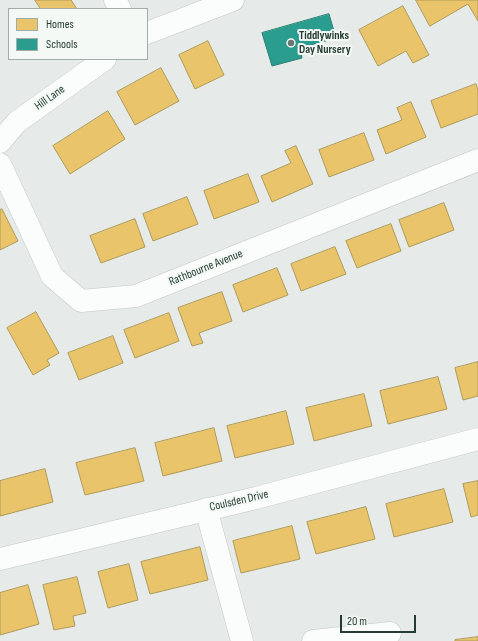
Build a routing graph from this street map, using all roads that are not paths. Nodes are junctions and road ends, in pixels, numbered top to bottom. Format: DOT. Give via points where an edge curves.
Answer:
graph roads {
  1 [pos="233,0"];
  2 [pos="148,33"];
  3 [pos="104,60"];
  4 [pos="0,142"];
  5 [pos="478,160"];
  6 [pos="0,164"];
  7 [pos="478,439"];
  8 [pos="206,509"];
  9 [pos="0,559"];
  10 [pos="390,633"];
  11 [pos="242,641"];
  12 [pos="313,641"];
  1 -- 2 [label="street"];
  3 -- 4 [label="street, Hill Lane" via="17,122"];
  5 -- 6 [label="street, Rathbourne Avenue" via="136,296 81,301 52,276"];
  7 -- 8 [label="street, Coulsden Drive"];
  8 -- 9 [label="street, Coulsden Drive"];
  8 -- 11 [label="street"];
  10 -- 12 [label="street"];
}
